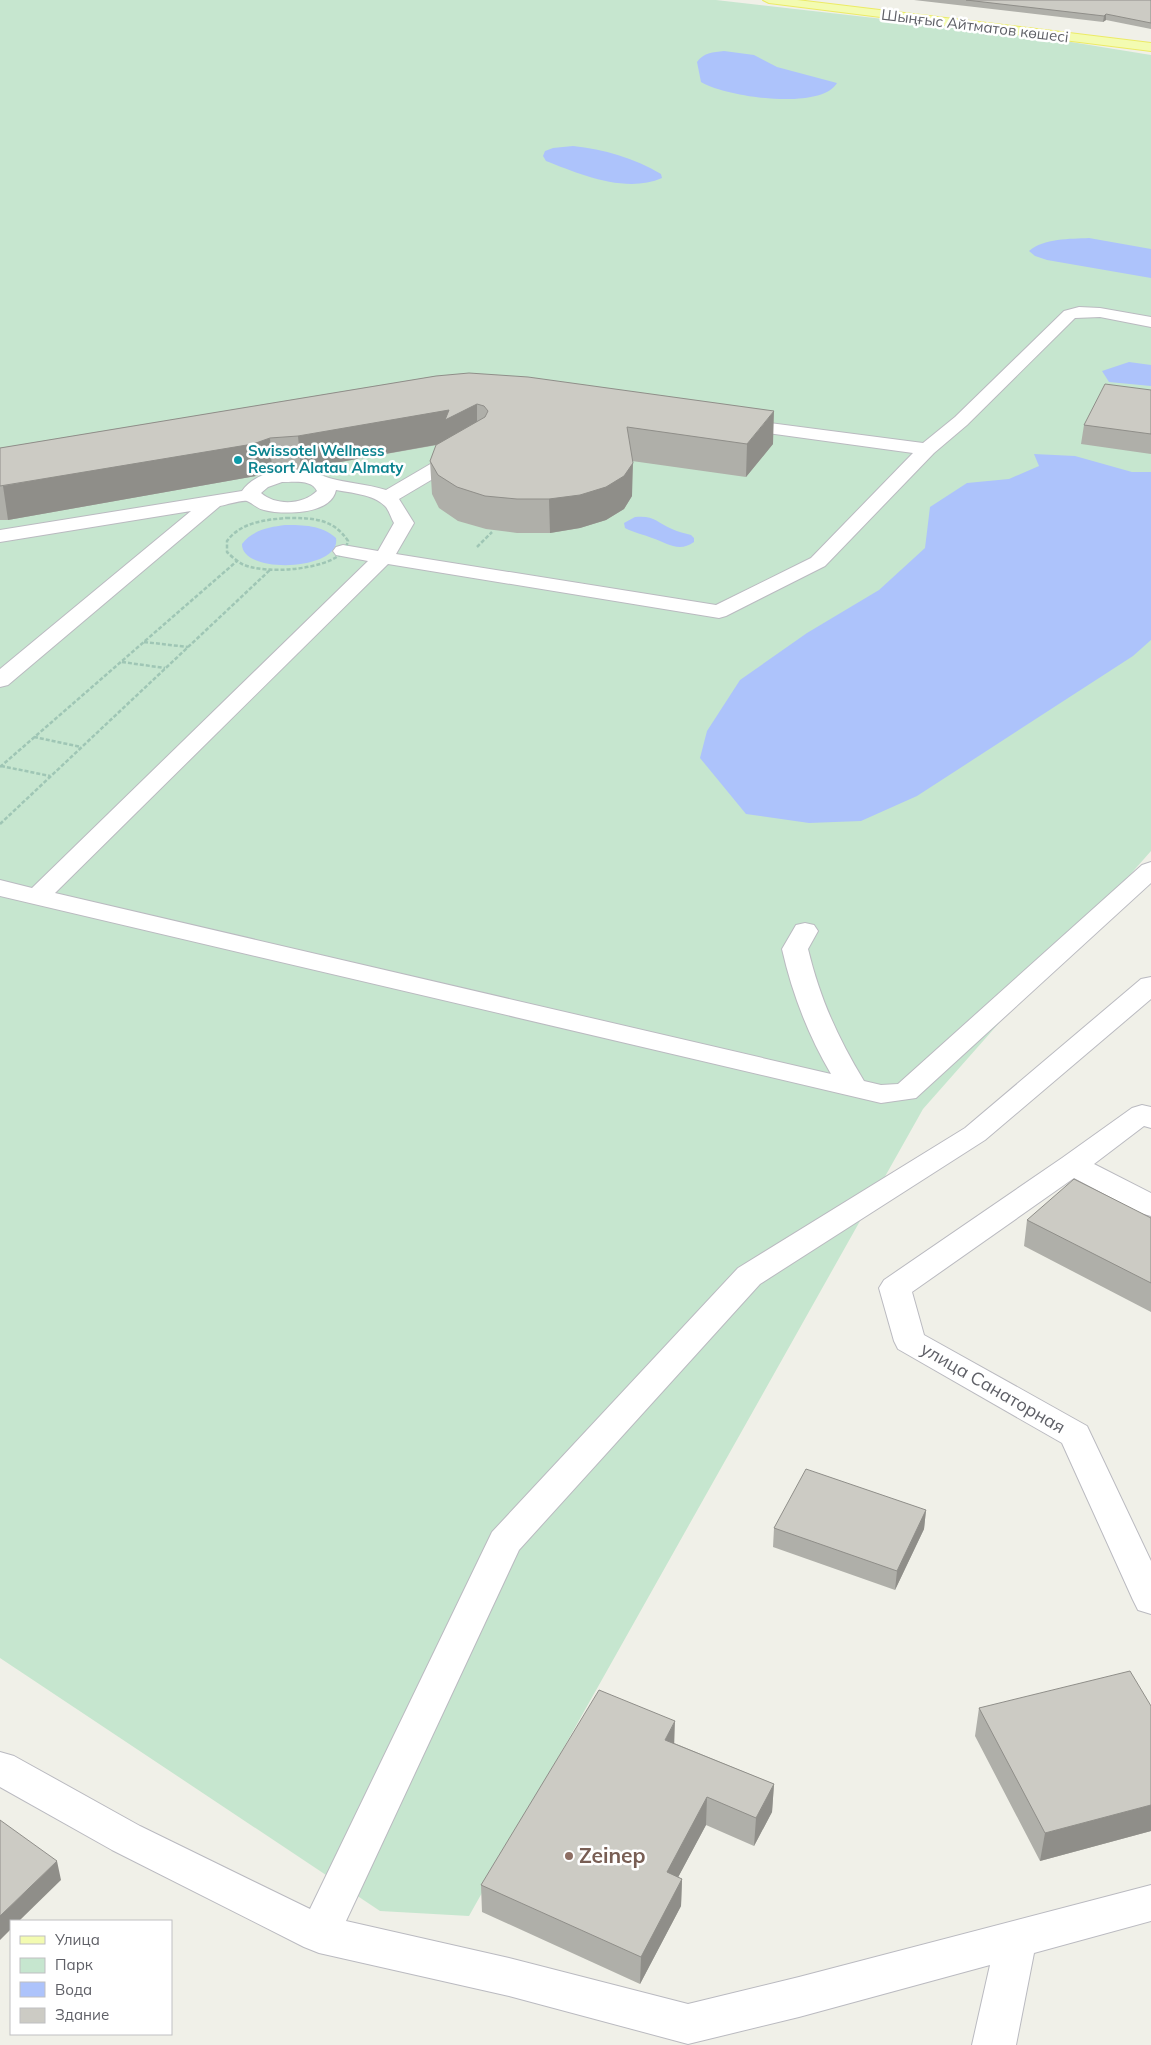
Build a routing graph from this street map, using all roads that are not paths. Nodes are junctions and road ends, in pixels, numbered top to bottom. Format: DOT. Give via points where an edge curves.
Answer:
graph roads {
  1 [pos="769,0"];
  2 [pos="1151,47"];
  3 [pos="1151,322"];
  4 [pos="718,421"];
  5 [pos="478,444"];
  6 [pos="927,449"];
  7 [pos="323,483"];
  8 [pos="252,496"];
  9 [pos="387,498"];
  10 [pos="214,501"];
  11 [pos="0,536"];
  12 [pos="343,551"];
  13 [pos="384,557"];
  14 [pos="0,680"];
  15 [pos="1151,870"];
  16 [pos="0,888"];
  17 [pos="37,897"];
  18 [pos="805,931"];
  19 [pos="1151,985"];
  20 [pos="854,1088"];
  21 [pos="1151,1119"];
  22 [pos="1073,1165"];
  23 [pos="1151,1206"];
  24 [pos="1151,1600"];
  25 [pos="0,1768"];
  26 [pos="1151,1904"];
  27 [pos="319,1934"];
  28 [pos="1016,1940"];
  29 [pos="683,2034"];
  30 [pos="994,2045"];
  1 -- 2 [label="main road, Шыңғыс Айтматов көшесі"];
  3 -- 6 [label="street" via="1093,312 1070,314 962,421"];
  4 -- 6 [label="street"];
  5 -- 9 [label="street"];
  6 -- 13 [label="street" via="818,562 719,612"];
  7 -- 8 [label="street" via="305,477 277,478 255,486"];
  7 -- 8 [label="street" via="327,492 324,497 307,504 272,506"];
  7 -- 9 [label="street" via="358,488"];
  8 -- 10 [label="street"];
  9 -- 13 [label="street" via="404,523"];
  10 -- 11 [label="street"];
  10 -- 14 [label="street"];
  12 -- 13 [label="street"];
  13 -- 17 [label="street"];
  15 -- 20 [label="street" via="906,1092 881,1094"];
  16 -- 17 [label="street"];
  17 -- 20 [label="street"];
  18 -- 20 [label="street" via="795,948 802,979 827,1043"];
  19 -- 27 [label="street" via="975,1134 749,1276 505,1542"];
  21 -- 22 [label="street, улица Санаторная" via="1142,1114"];
  22 -- 23 [label="street"];
  22 -- 24 [label="street, улица Санаторная" via="895,1288 910,1341 1075,1435"];
  25 -- 27 [label="street" via="126,1838"];
  26 -- 28 [label="street"];
  27 -- 29 [label="street" via="509,1976"];
  28 -- 29 [label="street" via="799,1997"];
  28 -- 30 [label="street"];
}
